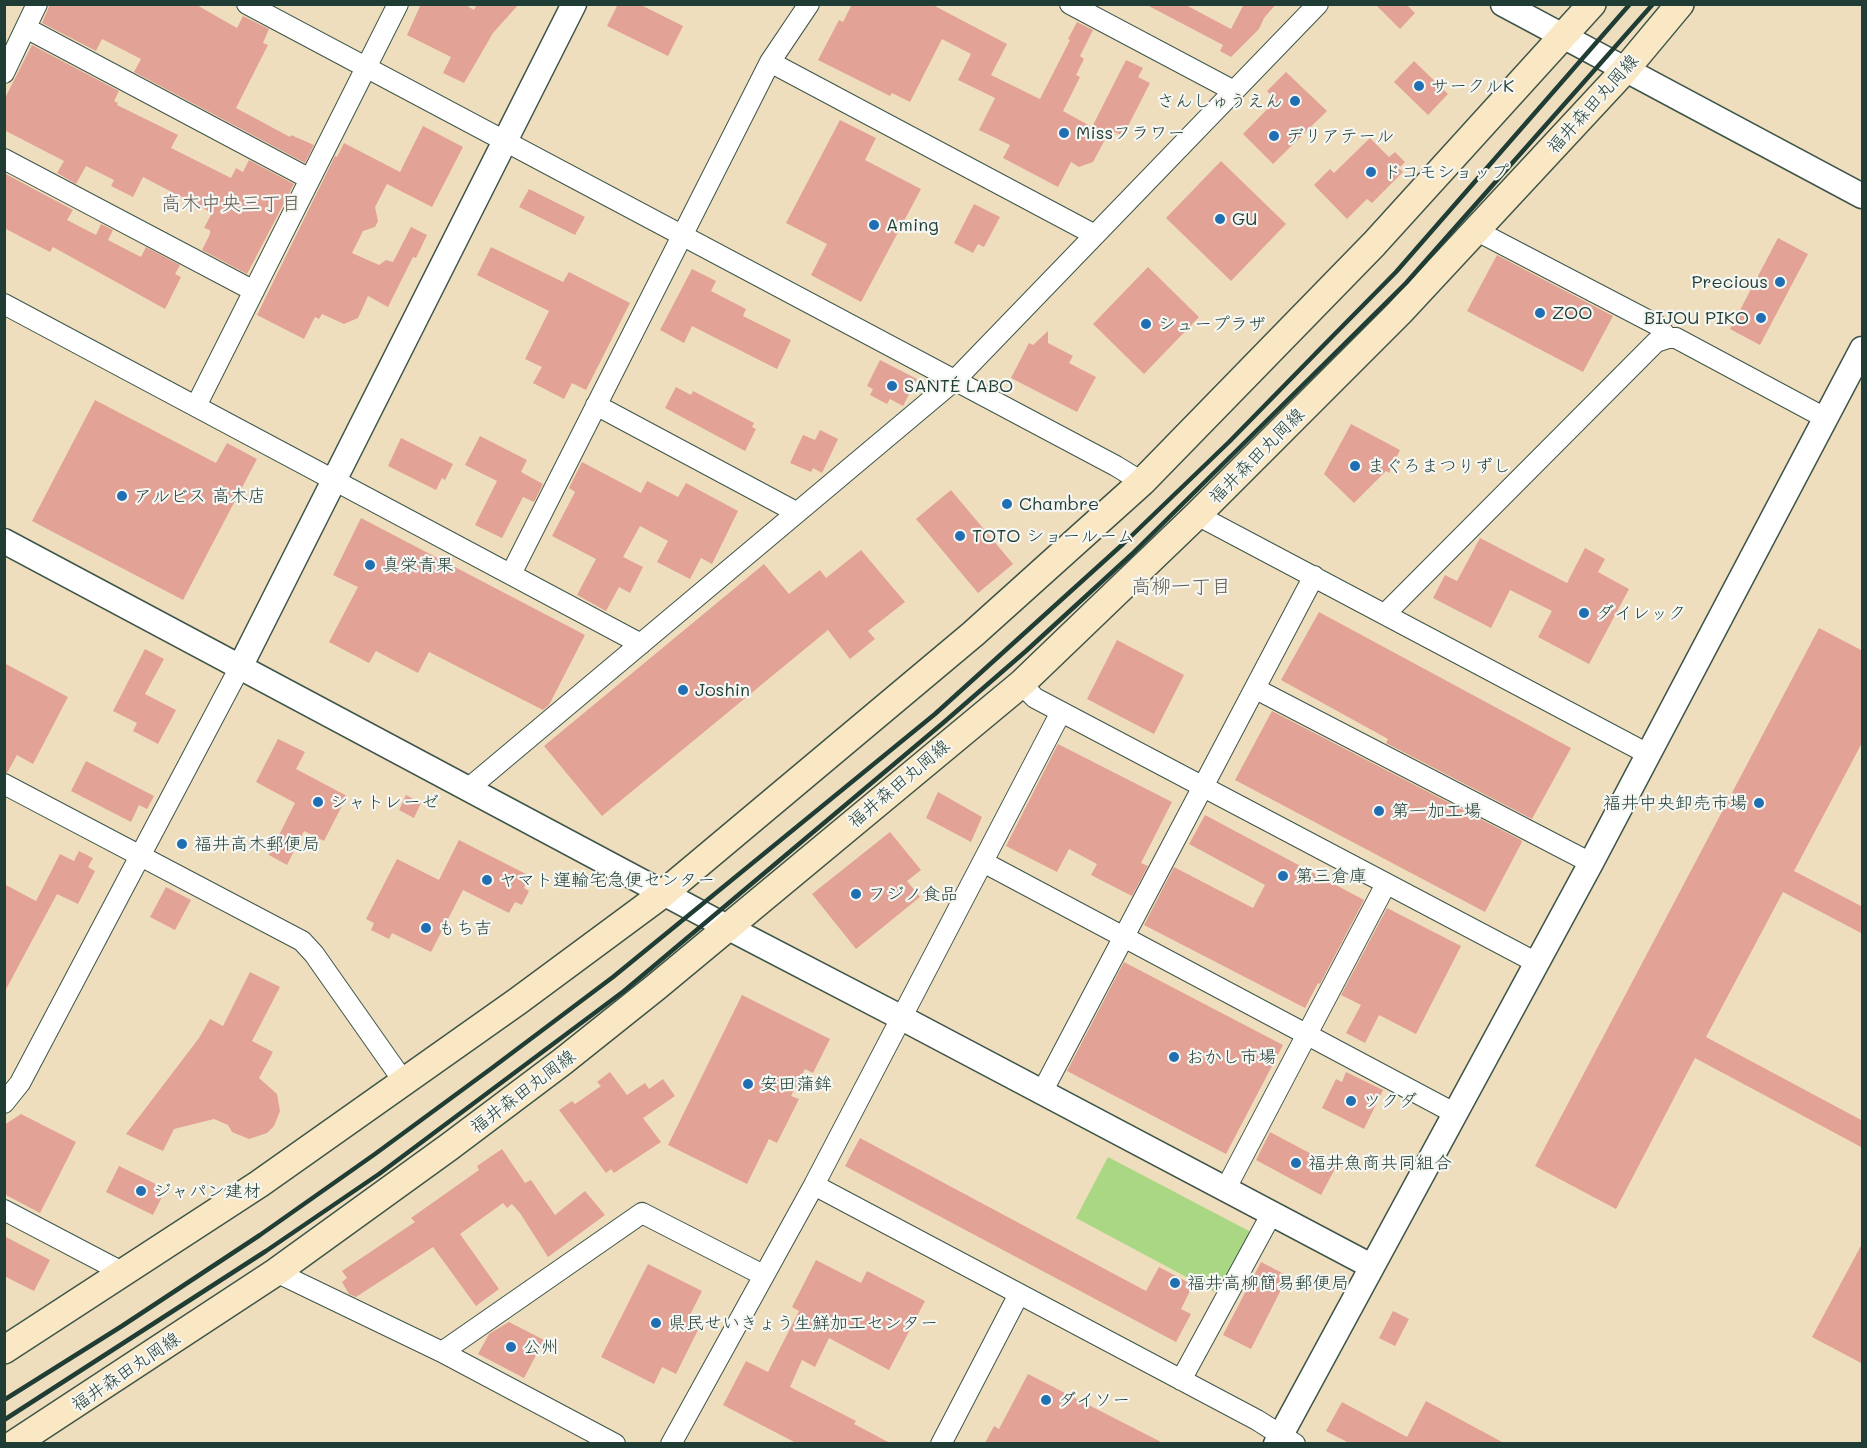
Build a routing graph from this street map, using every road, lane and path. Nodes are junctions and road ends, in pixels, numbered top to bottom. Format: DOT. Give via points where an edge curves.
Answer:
graph roads {
  1 [pos="37,4"];
  2 [pos="247,4"];
  3 [pos="398,4"];
  4 [pos="574,4"];
  5 [pos="809,4"];
  6 [pos="1070,4"];
  7 [pos="1318,4"];
  8 [pos="1503,4"];
  9 [pos="1592,4"];
  10 [pos="1680,4"];
  11 [pos="26,28"];
  12 [pos="1564,37"];
  13 [pos="770,62"];
  14 [pos="366,69"];
  15 [pos="1625,70"];
  16 [pos="4,73"];
  17 [pos="1234,91"];
  18 [pos="505,142"];
  19 [pos="4,159"];
  20 [pos="310,179"];
  21 [pos="1863,196"];
  22 [pos="1477,231"];
  23 [pos="681,235"];
  24 [pos="1095,235"];
  25 [pos="254,291"];
  26 [pos="4,304"];
  27 [pos="1668,338"];
  28 [pos="1863,349"];
  29 [pos="955,380"];
  30 [pos="596,405"];
  31 [pos="196,406"];
  32 [pos="1827,419"];
  33 [pos="334,480"];
  34 [pos="1142,482"];
  35 [pos="796,512"];
  36 [pos="1197,515"];
  37 [pos="4,541"];
  38 [pos="511,574"];
  39 [pos="1314,576"];
  40 [pos="1385,614"];
  41 [pos="641,644"];
  42 [pos="240,667"];
  43 [pos="1021,684"];
  44 [pos="1256,689"];
  45 [pos="1060,712"];
  46 [pos="1648,754"];
  47 [pos="4,784"];
  48 [pos="469,788"];
  49 [pos="1204,788"];
  50 [pos="140,855"];
  51 [pos="983,862"];
  52 [pos="1591,863"];
  53 [pos="1386,884"];
  54 [pos="664,892"];
  55 [pos="727,927"];
  56 [pos="1124,937"];
  57 [pos="1537,963"];
  58 [pos="902,1018"];
  59 [pos="1307,1034"];
  60 [pos="404,1082"];
  61 [pos="1042,1092"];
  62 [pos="4,1103"];
  63 [pos="1456,1114"];
  64 [pos="814,1185"];
  65 [pos="1225,1190"];
  66 [pos="4,1210"];
  67 [pos="1272,1213"];
  68 [pos="1371,1266"];
  69 [pos="276,1272"];
  70 [pos="124,1273"];
  71 [pos="763,1275"];
  72 [pos="1019,1294"];
  73 [pos="4,1350"];
  74 [pos="442,1352"];
  75 [pos="1181,1380"];
  76 [pos="1284,1441"];
  77 [pos="14,1443"];
  78 [pos="615,1443"];
  79 [pos="671,1443"];
  80 [pos="941,1443"];
  1 -- 11 [label="street"];
  2 -- 14 [label="street"];
  3 -- 14 [label="street"];
  4 -- 18 [label="street"];
  5 -- 13 [label="street"];
  6 -- 17 [label="street"];
  7 -- 17 [label="street"];
  8 -- 12 [label="street"];
  9 -- 12 [label="main road"];
  10 -- 15 [label="main road, 福井森田丸岡線"];
  11 -- 16 [label="street"];
  11 -- 20 [label="street"];
  12 -- 15 [label="street"];
  12 -- 34 [label="main road" via="1374,244"];
  13 -- 23 [label="street"];
  13 -- 24 [label="street"];
  14 -- 18 [label="street"];
  14 -- 20 [label="street"];
  15 -- 21 [label="street"];
  15 -- 22 [label="main road, 福井森田丸岡線"];
  17 -- 24 [label="street"];
  18 -- 23 [label="street"];
  18 -- 33 [label="street"];
  19 -- 25 [label="street"];
  20 -- 25 [label="street"];
  22 -- 27 [label="street" via="1657,326"];
  22 -- 36 [label="main road, 福井森田丸岡線"];
  23 -- 29 [label="street"];
  23 -- 30 [label="street"];
  24 -- 29 [label="street"];
  25 -- 31 [label="street"];
  26 -- 31 [label="street"];
  27 -- 32 [label="street" via="1676,338"];
  27 -- 40 [label="street" via="1656,342"];
  28 -- 32 [label="street"];
  29 -- 34 [label="street"];
  29 -- 35 [label="street"];
  30 -- 35 [label="street"];
  30 -- 38 [label="street"];
  31 -- 33 [label="street"];
  32 -- 46 [label="street"];
  33 -- 38 [label="street"];
  33 -- 42 [label="street"];
  34 -- 54 [label="main road" via="973,634"];
  35 -- 41 [label="street"];
  36 -- 39 [label="street"];
  36 -- 43 [label="main road, 福井森田丸岡線"];
  37 -- 42 [label="street"];
  38 -- 41 [label="street"];
  39 -- 40 [label="street"];
  39 -- 44 [label="street"];
  40 -- 46 [label="street"];
  41 -- 48 [label="street"];
  42 -- 48 [label="street"];
  42 -- 50 [label="street"];
  43 -- 45 [label="street" via="1035,698"];
  43 -- 55 [label="main road, 福井森田丸岡線"];
  44 -- 49 [label="street"];
  44 -- 52 [label="street"];
  45 -- 49 [label="street"];
  45 -- 51 [label="street"];
  46 -- 52 [label="street"];
  47 -- 50 [label="street"];
  48 -- 54 [label="street"];
  49 -- 53 [label="street"];
  49 -- 56 [label="street"];
  50 -- 60 [label="street" via="302,940"];
  50 -- 62 [label="street" via="20,1083"];
  51 -- 56 [label="street"];
  51 -- 58 [label="street"];
  52 -- 57 [label="street"];
  53 -- 57 [label="street"];
  53 -- 59 [label="street"];
  54 -- 55 [label="street"];
  54 -- 60 [label="main road"];
  55 -- 58 [label="street"];
  55 -- 69 [label="main road, 福井森田丸岡線" via="593,1038"];
  56 -- 59 [label="street"];
  56 -- 61 [label="street"];
  57 -- 63 [label="street"];
  58 -- 61 [label="street"];
  58 -- 64 [label="street"];
  59 -- 63 [label="street"];
  59 -- 65 [label="street"];
  60 -- 70 [label="main road"];
  61 -- 65 [label="street"];
  63 -- 68 [label="street"];
  64 -- 71 [label="street"];
  64 -- 72 [label="street"];
  65 -- 67 [label="street"];
  66 -- 70 [label="street"];
  67 -- 68 [label="street"];
  67 -- 75 [label="street"];
  68 -- 76 [label="street"];
  69 -- 74 [label="street"];
  69 -- 77 [label="main road, 福井森田丸岡線"];
  70 -- 73 [label="main road"];
  71 -- 74 [label="street" via="642,1213"];
  71 -- 79 [label="street"];
  72 -- 75 [label="street"];
  72 -- 80 [label="street"];
  74 -- 78 [label="street"];
  75 -- 76 [label="street" via="1257,1420"];
}
